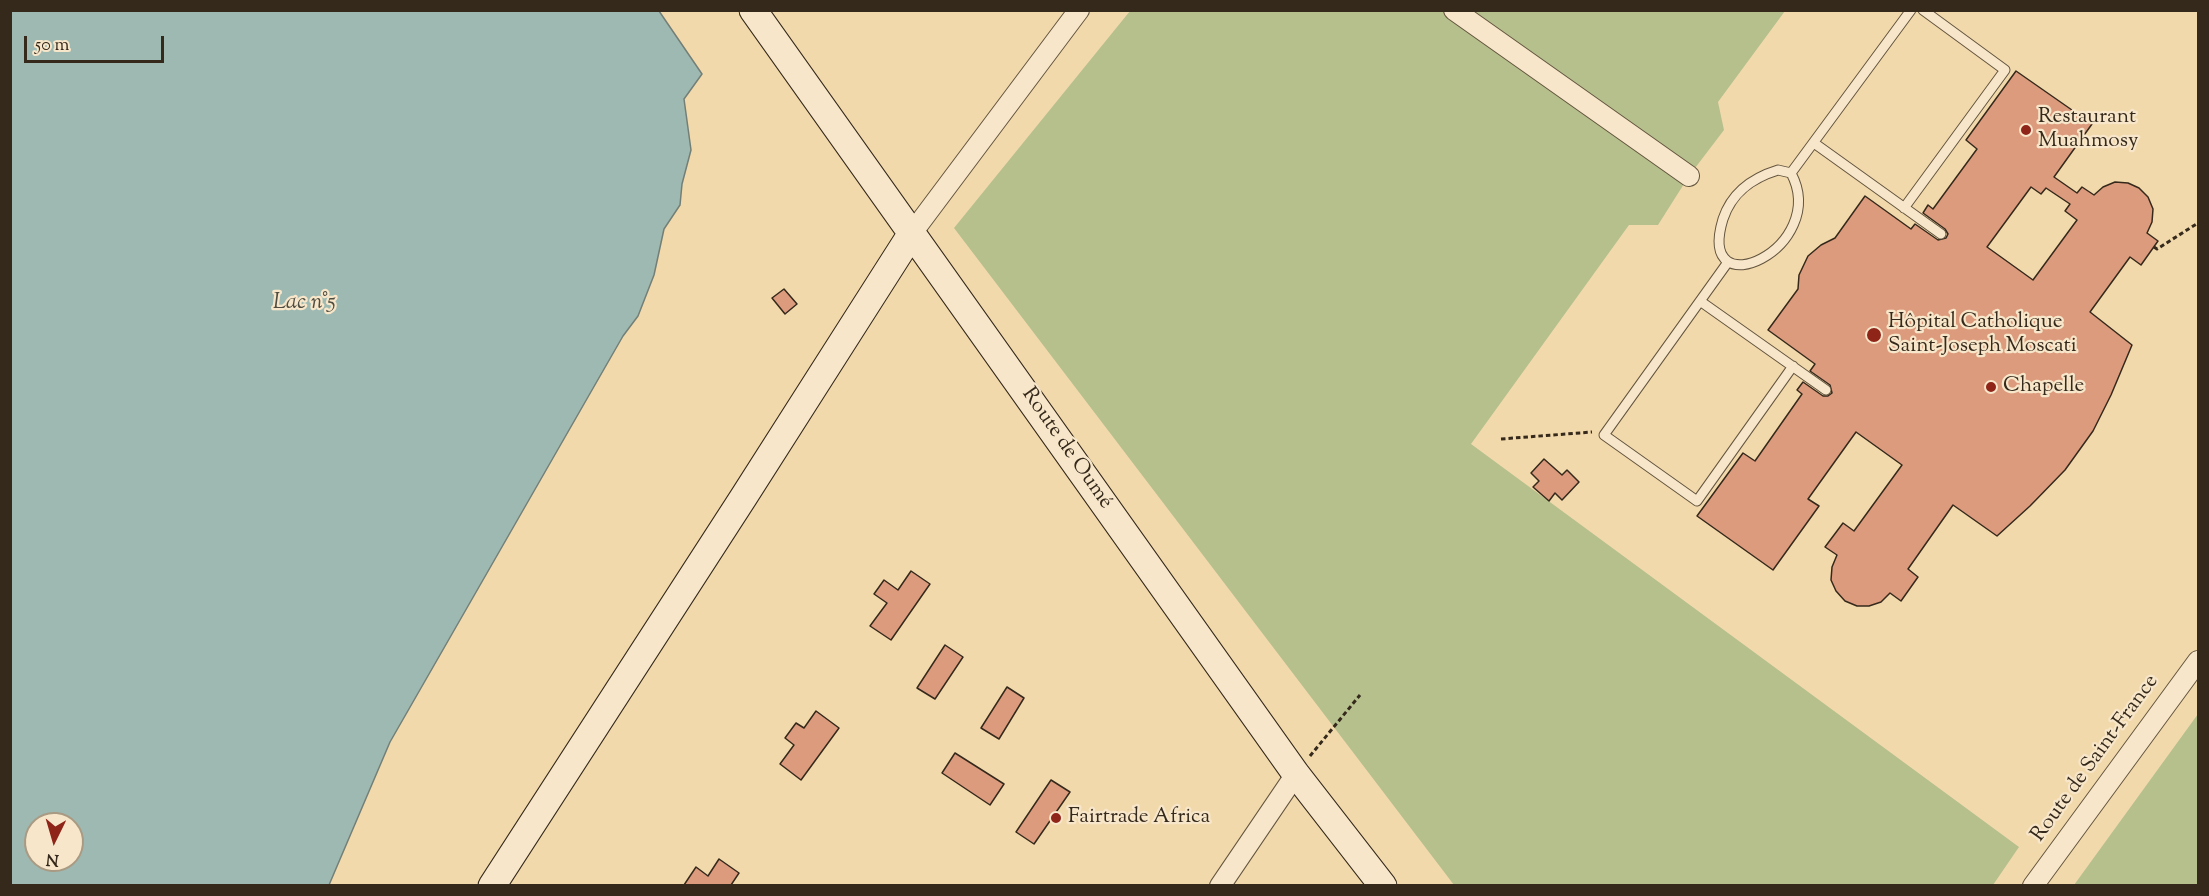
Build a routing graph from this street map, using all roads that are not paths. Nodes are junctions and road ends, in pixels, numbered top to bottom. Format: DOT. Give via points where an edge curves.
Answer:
graph roads {
  1 [pos="753,10"];
  2 [pos="1079,10"];
  3 [pos="1454,10"];
  4 [pos="1911,10"];
  5 [pos="1923,10"];
  6 [pos="1814,143"];
  7 [pos="1791,173"];
  8 [pos="1689,176"];
  9 [pos="1904,208"];
  10 [pos="912,233"];
  11 [pos="1941,234"];
  12 [pos="1728,262"];
  13 [pos="1700,301"];
  14 [pos="1793,366"];
  15 [pos="1826,390"];
  16 [pos="2199,661"];
  17 [pos="1296,774"];
  18 [pos="492,885"];
  19 [pos="1220,885"];
  20 [pos="1383,885"];
  21 [pos="2033,885"];
  1 -- 10 [label="main road, Route de Oumé"];
  2 -- 10 [label="street"];
  3 -- 8 [label="street"];
  4 -- 6 [label="lane"];
  5 -- 9 [label="lane" via="2005,70"];
  6 -- 7 [label="lane"];
  6 -- 9 [label="lane"];
  7 -- 12 [label="lane" via="1778,170 1759,176 1730,202 1719,234 1720,252"];
  7 -- 12 [label="lane" via="1798,187 1799,204 1785,239 1758,262 1740,266"];
  9 -- 11 [label="lane"];
  10 -- 17 [label="main road, Route de Oumé"];
  10 -- 18 [label="main road"];
  12 -- 13 [label="lane"];
  13 -- 14 [label="lane"];
  13 -- 14 [label="lane" via="1604,435 1697,501"];
  14 -- 15 [label="lane"];
  16 -- 21 [label="street, Route de Saint-France"];
  17 -- 19 [label="street"];
  17 -- 20 [label="main road, Route de Oumé"];
}
